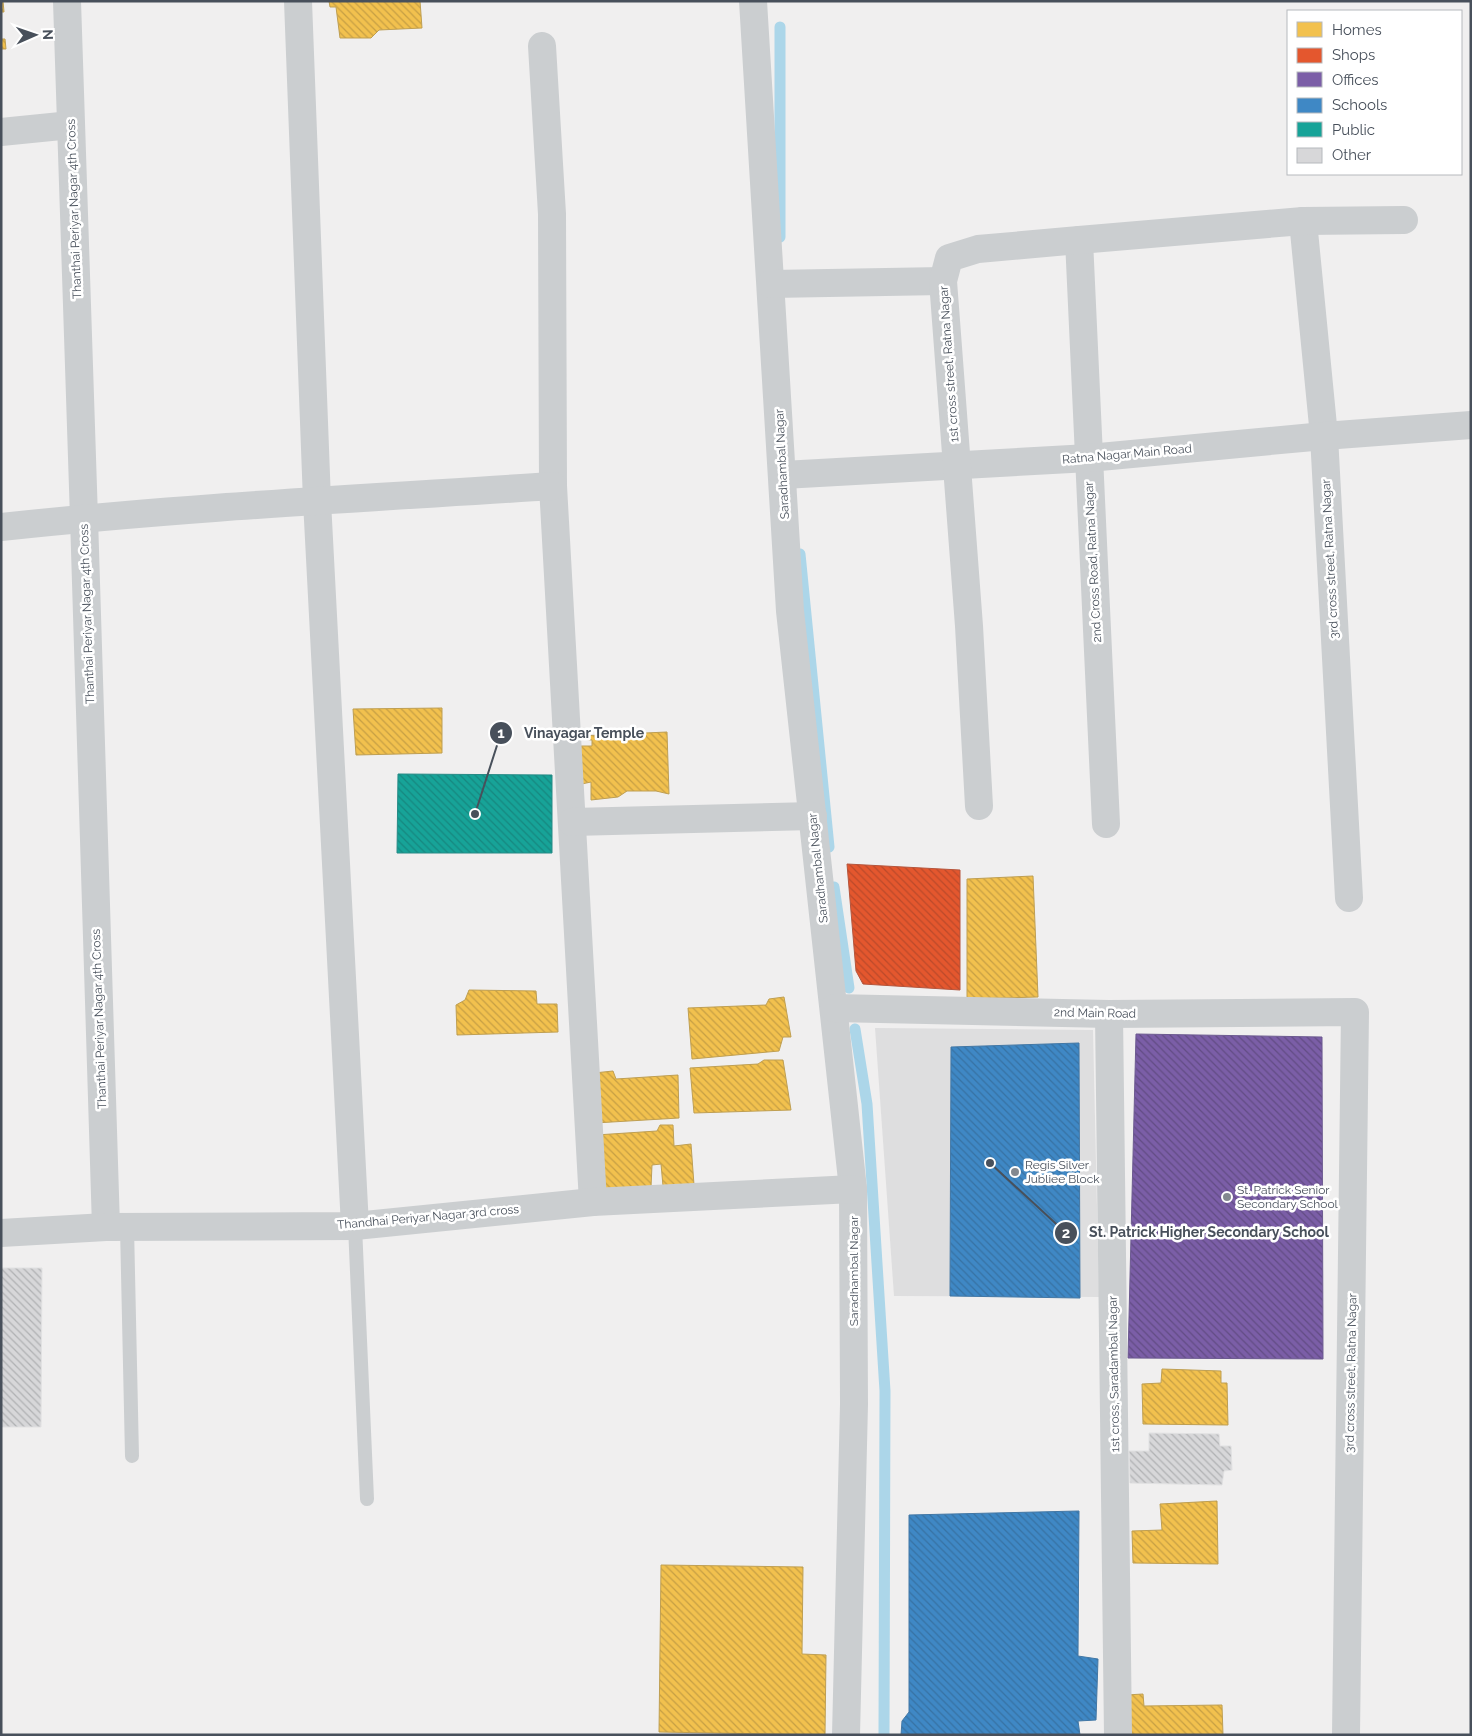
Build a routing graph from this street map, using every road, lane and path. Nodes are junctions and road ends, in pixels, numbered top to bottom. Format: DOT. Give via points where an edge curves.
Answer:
graph roads {
  1 [pos="67,1"];
  2 [pos="298,1"];
  3 [pos="753,1"];
  4 [pos="542,46"];
  5 [pos="71,125"];
  6 [pos="1,132"];
  7 [pos="1404,220"];
  8 [pos="1304,222"];
  9 [pos="1078,240"];
  10 [pos="943,280"];
  11 [pos="771,284"];
  12 [pos="1471,425"];
  13 [pos="1324,436"];
  14 [pos="1089,458"];
  15 [pos="957,465"];
  16 [pos="783,476"];
  17 [pos="553,486"];
  18 [pos="317,501"];
  19 [pos="84,518"];
  20 [pos="1,526"];
  21 [pos="979,806"];
  22 [pos="813,816"];
  23 [pos="572,822"];
  24 [pos="1106,824"];
  25 [pos="1349,898"];
  26 [pos="834,1008"];
  27 [pos="1355,1012"];
  28 [pos="1109,1014"];
  29 [pos="854,1189"];
  30 [pos="593,1202"];
  31 [pos="355,1226"];
  32 [pos="116,1227"];
  33 [pos="1,1233"];
  34 [pos="132,1456"];
  35 [pos="367,1499"];
  36 [pos="846,1735"];
  37 [pos="1118,1735"];
  38 [pos="1346,1735"];
  1 -- 5 [label="street, Thanthai Periyar Nagar 4th Cross"];
  2 -- 18 [label="street"];
  3 -- 11 [label="street, Saradhambal Nagar"];
  4 -- 17 [label="street" via="552,214"];
  5 -- 6 [label="street"];
  5 -- 19 [label="street, Thanthai Periyar Nagar 4th Cross"];
  7 -- 8 [label="street, 1st cross street, Ratna Nagar"];
  8 -- 9 [label="street, 1st cross street, Ratna Nagar"];
  8 -- 13 [label="street, 3rd cross street, Ratna Nagar"];
  9 -- 10 [label="street, 1st cross street, Ratna Nagar" via="978,249 949,258"];
  9 -- 14 [label="street, 2nd Cross Road, Ratna Nagar"];
  10 -- 11 [label="street"];
  10 -- 15 [label="street, 1st cross street, Ratna Nagar"];
  11 -- 16 [label="street, Saradhambal Nagar"];
  12 -- 13 [label="street, Ratna Nagar Main Road"];
  13 -- 14 [label="street, Ratna Nagar Main Road"];
  13 -- 25 [label="street, 3rd cross street, Ratna Nagar"];
  14 -- 15 [label="street, Ratna Nagar Main Road"];
  14 -- 24 [label="street, 2nd Cross Road, Ratna Nagar"];
  15 -- 16 [label="street, Ratna Nagar Main Road"];
  15 -- 21 [label="street, 1st cross street, Ratna Nagar"];
  16 -- 22 [label="street, Saradhambal Nagar" via="790,611"];
  17 -- 18 [label="street"];
  17 -- 23 [label="street"];
  18 -- 19 [label="street"];
  18 -- 31 [label="street"];
  19 -- 20 [label="street"];
  19 -- 32 [label="street, Thanthai Periyar Nagar 4th Cross"];
  22 -- 23 [label="street"];
  22 -- 26 [label="street, Saradhambal Nagar"];
  23 -- 30 [label="street"];
  26 -- 28 [label="street, 2nd Main Road"];
  26 -- 29 [label="street, Saradhambal Nagar"];
  27 -- 28 [label="street, 2nd Main Road"];
  27 -- 38 [label="street, 3rd cross street, Ratna Nagar"];
  28 -- 37 [label="street, 1st cross, Saradambal Nagar"];
  29 -- 30 [label="street, Thandhai Periyar Nagar 3rd cross"];
  29 -- 36 [label="street, Saradhambal Nagar" via="854,1404"];
  30 -- 31 [label="street, Thandhai Periyar Nagar 3rd cross"];
  31 -- 32 [label="street, Thandhai Periyar Nagar 3rd cross"];
  31 -- 35 [label="lane"];
  32 -- 33 [label="street, Thandhai Periyar Nagar 3rd cross"];
  32 -- 34 [label="lane"];
}
